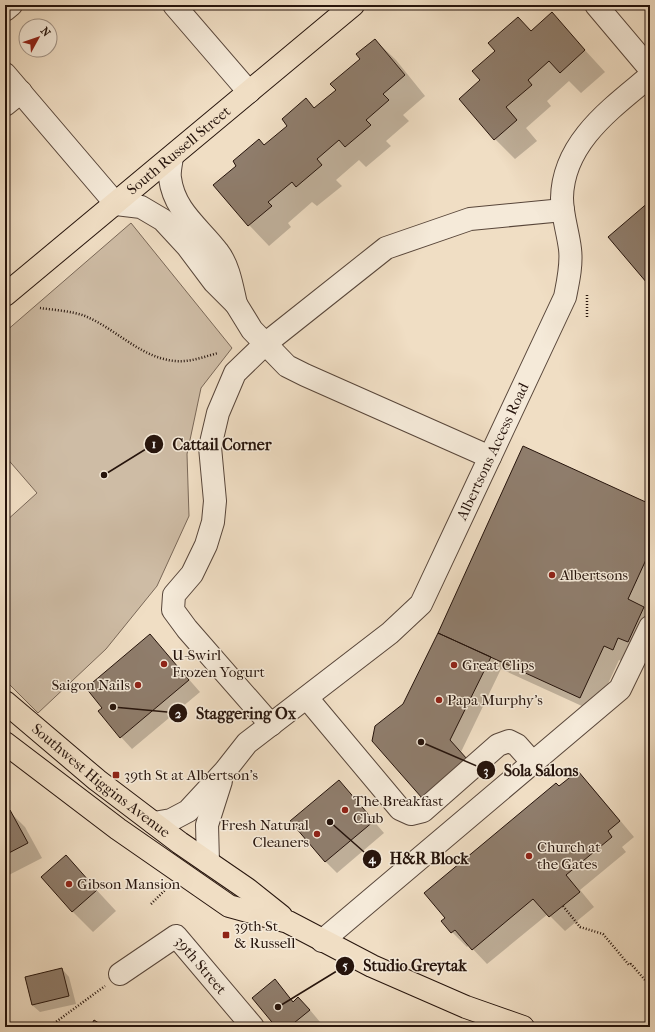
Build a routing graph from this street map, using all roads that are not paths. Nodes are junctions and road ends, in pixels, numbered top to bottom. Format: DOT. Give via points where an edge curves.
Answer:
graph roads {
  1 [pos="10,5"];
  2 [pos="174,5"];
  3 [pos="353,5"];
  4 [pos="596,5"];
  5 [pos="5,10"];
  6 [pos="650,68"];
  7 [pos="5,74"];
  8 [pos="650,76"];
  9 [pos="249,92"];
  10 [pos="13,98"];
  11 [pos="172,157"];
  12 [pos="116,204"];
  13 [pos="563,210"];
  14 [pos="5,295"];
  15 [pos="236,304"];
  16 [pos="265,344"];
  17 [pos="490,457"];
  18 [pos="650,627"];
  19 [pos="307,698"];
  20 [pos="5,702"];
  21 [pos="271,725"];
  22 [pos="5,730"];
  23 [pos="5,743"];
  24 [pos="533,763"];
  25 [pos="226,771"];
  26 [pos="154,823"];
  27 [pos="207,824"];
  28 [pos="180,843"];
  29 [pos="208,862"];
  30 [pos="288,922"];
  31 [pos="322,940"];
  32 [pos="120,974"];
  33 [pos="253,1027"];
  34 [pos="523,1027"];
  1 -- 5 [label="street"];
  2 -- 9 [label="street"];
  3 -- 9 [label="main road, South Russell Street"];
  4 -- 6 [label="street"];
  7 -- 10 [label="street"];
  8 -- 13 [label="street, Albertsons Access Road" via="593,125 576,147 567,171 562,197"];
  9 -- 11 [label="main road, South Russell Street"];
  10 -- 12 [label="street"];
  11 -- 12 [label="main road, South Russell Street"];
  11 -- 15 [label="street" via="169,177 173,193 188,219 219,253 229,276"];
  12 -- 14 [label="main road, South Russell Street"];
  12 -- 15 [label="street" via="141,207 163,220 187,246 214,282"];
  13 -- 16 [label="street" via="470,219 386,248"];
  13 -- 17 [label="street, Albertsons Access Road" via="570,249 570,275 565,297"];
  15 -- 16 [label="street" via="252,330"];
  16 -- 17 [label="street" via="287,366"];
  16 -- 21 [label="street" via="235,373 218,413 210,447 215,501 213,522 206,545 192,574 174,595 173,610"];
  17 -- 19 [label="street, Albertsons Access Road" via="421,604 405,621"];
  18 -- 24 [label="street" via="620,689"];
  19 -- 21 [label="street, Albertsons Access Road"];
  19 -- 24 [label="street" via="400,809 412,814 423,811 498,745 509,741 517,745"];
  20 -- 26 [label="main road, Southwest Higgins Avenue" via="97,780"];
  21 -- 25 [label="street, Albertsons Access Road" via="247,743"];
  22 -- 28 [label="main road, Southwest Higgins Avenue" via="34,749 154,841 168,847"];
  23 -- 30 [label="main road, Southwest Higgins Avenue" via="118,829 229,906"];
  24 -- 31 [label="street"];
  25 -- 26 [label="street" via="188,811 171,820"];
  25 -- 27 [label="street"];
  26 -- 28 [label="main road, Southwest Higgins Avenue"];
  27 -- 28 [label="street"];
  27 -- 29 [label="street"];
  28 -- 29 [label="main road, Southwest Higgins Avenue"];
  29 -- 30 [label="main road, Southwest Higgins Avenue"];
  30 -- 31 [label="main road, Southwest Higgins Avenue"];
  31 -- 34 [label="main road, Southwest Higgins Avenue" via="415,985 466,1007"];
  32 -- 33 [label="street, 39th Street" via="176,936"];
}
